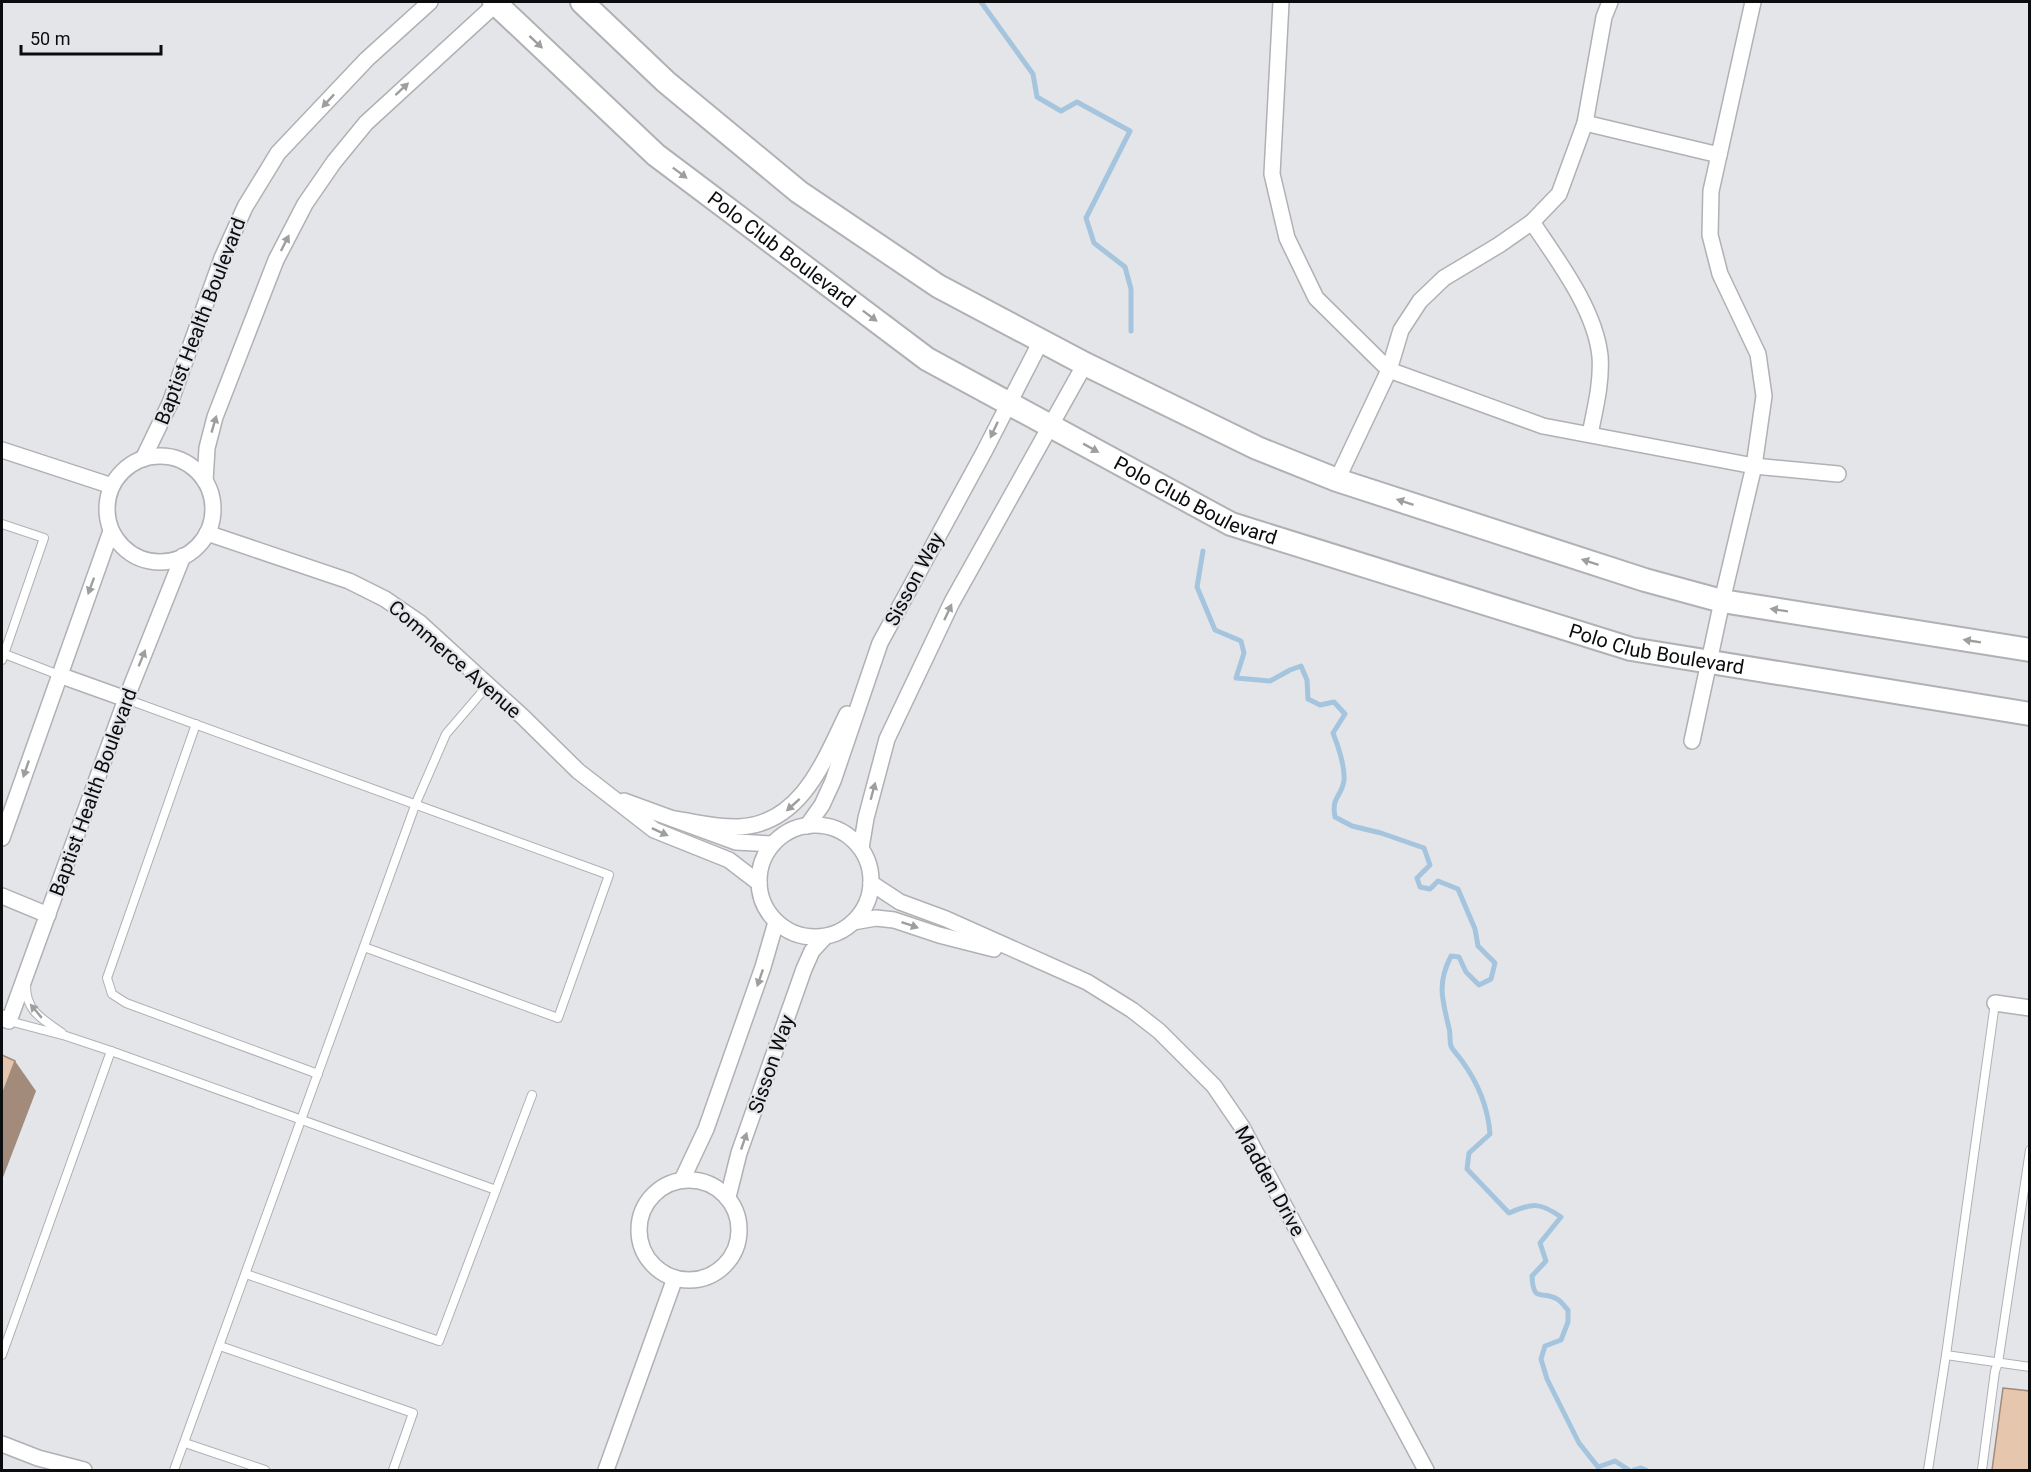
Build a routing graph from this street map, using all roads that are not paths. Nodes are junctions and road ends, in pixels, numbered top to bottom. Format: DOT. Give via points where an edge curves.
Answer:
graph roads {
  1 [pos="430,2"];
  2 [pos="496,2"];
  3 [pos="582,2"];
  4 [pos="1281,2"];
  5 [pos="1610,2"];
  6 [pos="1753,2"];
  7 [pos="1585,123"];
  8 [pos="1719,155"];
  9 [pos="1532,222"];
  10 [pos="1041,340"];
  11 [pos="1085,364"];
  12 [pos="1389,370"];
  13 [pos="1008,403"];
  14 [pos="1051,426"];
  15 [pos="1590,434"];
  16 [pos="2,450"];
  17 [pos="143,459"];
  18 [pos="1754,466"];
  19 [pos="1838,474"];
  20 [pos="1337,480"];
  21 [pos="205,481"];
  22 [pos="112,486"];
  23 [pos="2,524"];
  24 [pos="111,531"];
  25 [pos="207,533"];
  26 [pos="183,556"];
  27 [pos="1722,602"];
  28 [pos="880,643"];
  29 [pos="2030,650"];
  30 [pos="2,656"];
  31 [pos="1709,662"];
  32 [pos="59,675"];
  33 [pos="488,685"];
  34 [pos="126,699"];
  35 [pos="2030,714"];
  36 [pos="196,724"];
  37 [pos="1692,741"];
  38 [pos="613,797"];
  39 [pos="416,803"];
  40 [pos="674,819"];
  41 [pos="807,826"];
  42 [pos="2,838"];
  43 [pos="773,844"];
  44 [pos="861,848"];
  45 [pos="872,882"];
  46 [pos="759,883"];
  47 [pos="2,896"];
  48 [pos="48,915"];
  49 [pos="776,922"];
  50 [pos="853,922"];
  51 [pos="825,937"];
  52 [pos="364,947"];
  53 [pos="1038,960"];
  54 [pos="26,975"];
  55 [pos="1995,1003"];
  56 [pos="2030,1008"];
  57 [pos="5,1020"];
  58 [pos="66,1036"];
  59 [pos="111,1051"];
  60 [pos="318,1074"];
  61 [pos="532,1095"];
  62 [pos="301,1121"];
  63 [pos="2030,1149"];
  64 [pos="682,1180"];
  65 [pos="496,1190"];
  66 [pos="728,1197"];
  67 [pos="246,1274"];
  68 [pos="675,1278"];
  69 [pos="220,1347"];
  70 [pos="2,1355"];
  71 [pos="1946,1355"];
  72 [pos="1998,1363"];
  73 [pos="2030,1367"];
  74 [pos="185,1443"];
  75 [pos="2,1444"];
  76 [pos="84,1470"];
  77 [pos="174,1470"];
  78 [pos="265,1470"];
  79 [pos="393,1470"];
  80 [pos="606,1470"];
  81 [pos="1426,1470"];
  82 [pos="1928,1470"];
  83 [pos="1982,1470"];
  1 -- 17 [label="street, Baptist Health Boulevard, one-way" via="367,59 278,153 245,207 222,258 170,403"];
  2 -- 13 [label="street, Polo Club Boulevard, one-way" via="656,155 927,359"];
  21 -- 2 [label="street, one-way" via="207,448 215,417 276,260 305,204 366,123"];
  3 -- 10 [label="street" via="666,82 799,192 938,286"];
  4 -- 12 [label="street" via="1272,174 1287,238 1316,298"];
  5 -- 7 [label="street"];
  6 -- 8 [label="street"];
  7 -- 8 [label="street"];
  7 -- 9 [label="street" via="1559,194"];
  8 -- 18 [label="street" via="1711,191 1710,235 1720,274 1758,354 1764,396"];
  9 -- 12 [label="street" via="1444,278 1420,301 1401,330"];
  9 -- 15 [label="street" via="1569,278 1595,330 1599,384"];
  10 -- 11 [label="street"];
  10 -- 13 [label="street, Sisson Way"];
  11 -- 14 [label="street"];
  11 -- 20 [label="street" via="1257,448"];
  12 -- 15 [label="street" via="1543,426"];
  12 -- 20 [label="street"];
  13 -- 14 [label="street, Polo Club Boulevard"];
  13 -- 28 [label="street, Sisson Way, one-way"];
  14 -- 31 [label="street, Polo Club Boulevard, one-way" via="1231,524 1631,650"];
  44 -- 14 [label="street, one-way" via="887,739 952,602"];
  15 -- 18 [label="street"];
  16 -- 22 [label="street"];
  17 -- 21 [label="street" via="171,457 196,470"];
  17 -- 22 [label="street" via="130,465"];
  18 -- 19 [label="street"];
  18 -- 27 [label="street"];
  27 -- 20 [label="street, one-way"];
  21 -- 25 [label="street" via="212,512"];
  22 -- 24 [label="street" via="107,500"];
  23 -- 30 [label="lane" via="44,538"];
  24 -- 26 [label="street" via="120,545 150,561"];
  24 -- 32 [label="street, one-way"];
  25 -- 26 [label="street"];
  25 -- 33 [label="street, Commerce Avenue" via="349,581 385,598 420,623"];
  34 -- 26 [label="street, Baptist Health Boulevard, one-way"];
  29 -- 27 [label="street, one-way"];
  27 -- 31 [label="street"];
  28 -- 40 [label="street, one-way" via="824,762 802,797 785,812 761,823 739,827"];
  28 -- 41 [label="street, Sisson Way" via="833,781"];
  30 -- 32 [label="lane"];
  31 -- 35 [label="street, Polo Club Boulevard"];
  31 -- 37 [label="street"];
  32 -- 34 [label="street"];
  32 -- 42 [label="street, one-way"];
  33 -- 38 [label="street, Commerce Avenue" via="578,771"];
  33 -- 39 [label="lane" via="446,734"];
  34 -- 36 [label="lane"];
  34 -- 48 [label="street, Baptist Health Boulevard"];
  36 -- 39 [label="lane"];
  36 -- 60 [label="lane" via="107,978 112,994 126,1003"];
  38 -- 40 [label="street, Commerce Avenue"];
  38 -- 46 [label="street, Commerce Avenue, one-way" via="654,830 729,860"];
  39 -- 52 [label="lane"];
  39 -- 52 [label="lane" via="609,875 558,1018"];
  40 -- 43 [label="street, Commerce Avenue" via="736,842"];
  41 -- 43 [label="street" via="783,835"];
  41 -- 44 [label="street" via="837,830"];
  43 -- 46 [label="street" via="763,862"];
  44 -- 45 [label="street"];
  45 -- 50 [label="street" via="863,911"];
  45 -- 53 [label="street, Madden Drive" via="900,902"];
  46 -- 49 [label="street" via="761,897"];
  47 -- 48 [label="street"];
  48 -- 54 [label="street, Baptist Health Boulevard"];
  49 -- 51 [label="street" via="799,935"];
  49 -- 64 [label="street, Sisson Way, one-way" via="706,1129"];
  50 -- 51 [label="street"];
  50 -- 53 [label="street, Madden Drive, one-way" via="894,920"];
  66 -- 51 [label="street, Sisson Way, one-way" via="739,1153 804,969 812,951"];
  52 -- 60 [label="lane"];
  53 -- 81 [label="street, Madden Drive" via="1087,982 1132,1010 1214,1086 1247,1137"];
  54 -- 57 [label="street, Baptist Health Boulevard"];
  58 -- 54 [label="lane, one-way" via="34,1012 26,997"];
  55 -- 56 [label="street"];
  55 -- 71 [label="lane"];
  57 -- 58 [label="lane"];
  58 -- 59 [label="lane"];
  59 -- 62 [label="lane"];
  59 -- 70 [label="lane"];
  60 -- 62 [label="lane"];
  61 -- 65 [label="lane"];
  62 -- 65 [label="lane"];
  62 -- 67 [label="lane"];
  63 -- 72 [label="lane"];
  64 -- 66 [label="street" via="698,1180"];
  64 -- 68 [label="street" via="652,1196 639,1227 648,1259"];
  65 -- 67 [label="lane" via="439,1341"];
  66 -- 68 [label="street" via="740,1226 732,1257 707,1277"];
  67 -- 69 [label="lane"];
  68 -- 80 [label="street"];
  69 -- 74 [label="lane"];
  69 -- 79 [label="lane" via="413,1413"];
  71 -- 72 [label="lane"];
  71 -- 82 [label="lane"];
  72 -- 73 [label="lane"];
  72 -- 83 [label="lane"];
  74 -- 77 [label="lane"];
  74 -- 78 [label="lane"];
  75 -- 76 [label="street"];
}
